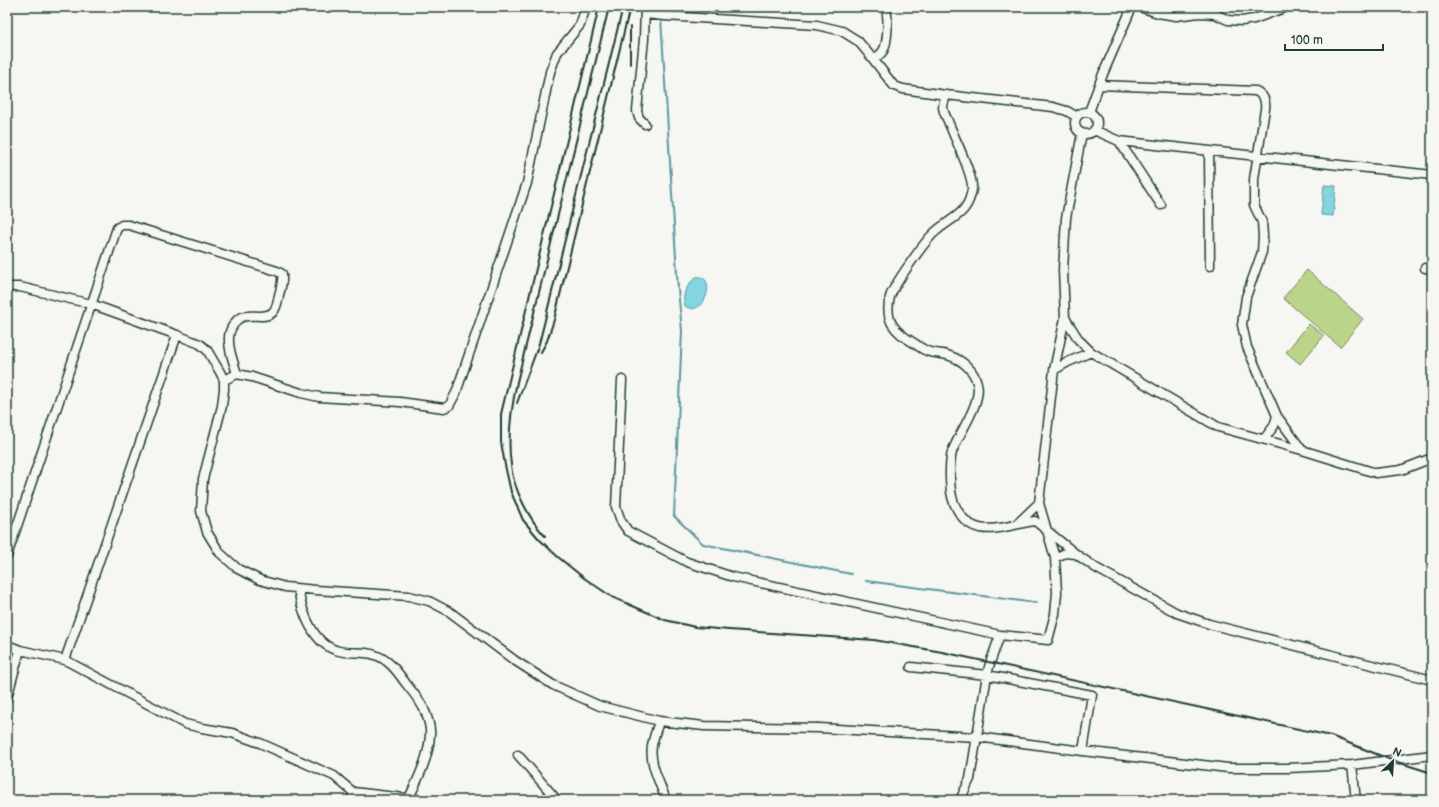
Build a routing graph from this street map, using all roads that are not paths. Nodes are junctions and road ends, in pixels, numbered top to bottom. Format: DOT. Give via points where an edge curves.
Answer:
graph roads {
  1 [pos="586,7"];
  2 [pos="885,7"];
  3 [pos="1132,7"];
  4 [pos="1140,7"];
  5 [pos="1287,7"];
  6 [pos="645,10"];
  7 [pos="874,59"];
  8 [pos="1099,85"];
  9 [pos="946,96"];
  10 [pos="1089,112"];
  11 [pos="1077,117"];
  12 [pos="645,124"];
  13 [pos="1094,130"];
  14 [pos="1082,133"];
  15 [pos="1119,141"];
  16 [pos="1209,151"];
  17 [pos="1258,156"];
  18 [pos="1432,174"];
  19 [pos="1161,205"];
  20 [pos="1210,266"];
  21 [pos="7,287"];
  22 [pos="91,304"];
  23 [pos="1065,318"];
  24 [pos="177,335"];
  25 [pos="1091,352"];
  26 [pos="1054,370"];
  27 [pos="237,374"];
  28 [pos="224,380"];
  29 [pos="622,380"];
  30 [pos="1277,416"];
  31 [pos="1264,439"];
  32 [pos="1302,450"];
  33 [pos="1432,458"];
  34 [pos="1038,503"];
  35 [pos="1018,523"];
  36 [pos="1046,530"];
  37 [pos="1076,554"];
  38 [pos="7,556"];
  39 [pos="1055,558"];
  40 [pos="298,589"];
  41 [pos="1000,635"];
  42 [pos="7,645"];
  43 [pos="20,650"];
  44 [pos="65,660"];
  45 [pos="911,667"];
  46 [pos="987,675"];
  47 [pos="1432,680"];
  48 [pos="7,698"];
  49 [pos="659,722"];
  50 [pos="977,737"];
  51 [pos="1083,751"];
  52 [pos="518,755"];
  53 [pos="1432,755"];
  54 [pos="1352,765"];
  55 [pos="353,796"];
  56 [pos="409,798"];
  57 [pos="422,800"];
  58 [pos="557,800"];
  59 [pos="666,800"];
  60 [pos="960,800"];
  61 [pos="1356,800"];
  1 -- 27 [label="street" via="580,25 557,53 550,72 527,183 456,393 449,406 444,408 400,402 319,397"];
  2 -- 7 [label="street" via="887,22 884,50"];
  3 -- 8 [label="street"];
  4 -- 5 [label="street" via="1176,16 1215,14 1228,20 1242,21"];
  6 -- 7 [label="street" via="664,16 818,25 842,31 858,41"];
  6 -- 12 [label="street" via="637,111"];
  7 -- 9 [label="street" via="894,86"];
  8 -- 10 [label="street"];
  8 -- 17 [label="street" via="1256,91 1263,95 1265,101"];
  9 -- 11 [label="street" via="1053,107 1067,110"];
  9 -- 35 [label="street" via="943,107 968,169 972,188 968,203 960,215 926,241 890,296 888,310 891,324 900,335 927,351 950,356 964,363 977,383 977,398 952,452 951,495 957,509 973,526 984,529 995,530"];
  10 -- 11 [label="street"];
  10 -- 13 [label="street" via="1097,120"];
  11 -- 14 [label="street" via="1076,126"];
  13 -- 14 [label="street" via="1088,134"];
  13 -- 15 [label="street"];
  14 -- 23 [label="street" via="1066,218 1062,270"];
  15 -- 16 [label="street"];
  15 -- 19 [label="street"];
  16 -- 17 [label="street"];
  16 -- 20 [label="street"];
  17 -- 18 [label="street"];
  17 -- 30 [label="street" via="1254,179 1254,205 1262,222 1263,242 1246,297 1242,326 1247,347"];
  21 -- 22 [label="street" via="20,287"];
  22 -- 24 [label="street"];
  22 -- 27 [label="street" via="115,233 122,225 277,271 282,274 283,280 272,313 244,316 231,328 229,347"];
  22 -- 38 [label="street"];
  23 -- 25 [label="street" via="1079,340"];
  23 -- 26 [label="street"];
  24 -- 28 [label="street" via="200,344 207,350"];
  24 -- 44 [label="street"];
  25 -- 26 [label="street"];
  25 -- 31 [label="street" via="1218,427"];
  26 -- 34 [label="street"];
  27 -- 28 [label="street"];
  28 -- 40 [label="street" via="222,406 203,479 201,511 207,532 220,553 238,569 260,580"];
  29 -- 41 [label="street" via="616,507 628,531 687,562 733,577"];
  30 -- 31 [label="street" via="1274,426"];
  30 -- 32 [label="street"];
  31 -- 32 [label="street"];
  32 -- 33 [label="street" via="1376,473 1401,470"];
  34 -- 35 [label="street"];
  34 -- 36 [label="street"];
  35 -- 36 [label="street" via="1035,521"];
  36 -- 37 [label="street"];
  36 -- 39 [label="street"];
  37 -- 39 [label="street" via="1065,553"];
  37 -- 47 [label="street" via="1096,568 1177,613 1210,624"];
  39 -- 41 [label="street" via="1057,593 1048,640"];
  40 -- 49 [label="street" via="409,596 429,601 450,612 514,660 553,685 600,706"];
  40 -- 56 [label="street" via="307,620 326,646 339,651 376,655 398,674 423,707 430,734 424,760"];
  41 -- 46 [label="street"];
  42 -- 43 [label="street"];
  43 -- 44 [label="street"];
  43 -- 48 [label="street"];
  44 -- 55 [label="street" via="186,724 232,733 334,776"];
  45 -- 46 [label="street"];
  46 -- 50 [label="street"];
  46 -- 51 [label="street" via="1092,695"];
  49 -- 50 [label="street"];
  49 -- 59 [label="street" via="651,754"];
  50 -- 51 [label="street"];
  50 -- 60 [label="street" via="970,779"];
  51 -- 54 [label="street" via="1228,768"];
  52 -- 58 [label="street"];
  53 -- 54 [label="street"];
  54 -- 61 [label="street"];
  55 -- 56 [label="street"];
  56 -- 57 [label="street"];
}
